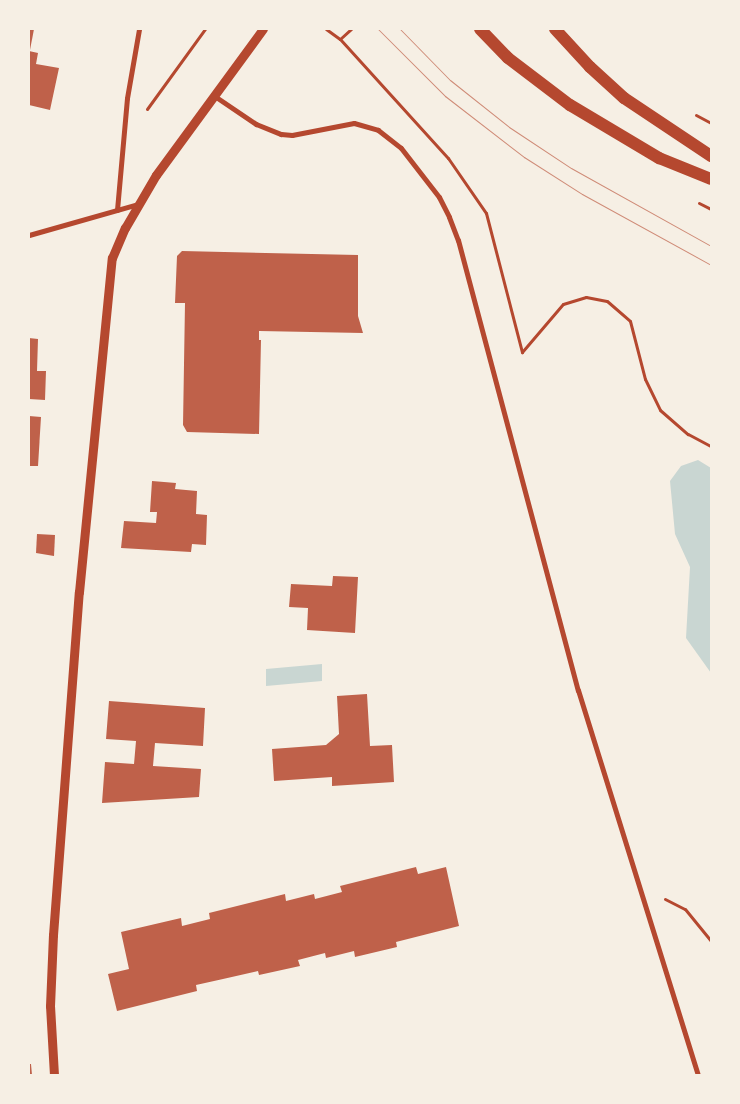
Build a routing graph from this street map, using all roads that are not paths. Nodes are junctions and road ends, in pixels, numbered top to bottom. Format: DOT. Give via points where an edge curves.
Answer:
graph roads {
  1 [pos="139,29"];
  2 [pos="263,29"];
  3 [pos="480,29"];
  4 [pos="555,29"];
  5 [pos="213,96"];
  6 [pos="711,156"];
  7 [pos="711,179"];
  8 [pos="139,204"];
  9 [pos="117,210"];
  10 [pos="29,235"];
  11 [pos="54,1075"];
  12 [pos="698,1075"];
  1 -- 9 [label="street" via="127,98"];
  2 -- 5 [label="street"];
  3 -- 7 [label="main road" via="521,69 582,113 659,158"];
  4 -- 6 [label="main road" via="624,98"];
  5 -- 8 [label="street"];
  5 -- 12 [label="street" via="256,124 281,134 292,135 354,123 378,130 401,148 439,197 458,240 578,690"];
  8 -- 9 [label="street"];
  8 -- 11 [label="street" via="112,258 106,301 79,592 53,936 50,1006"];
  9 -- 10 [label="street"];
}
